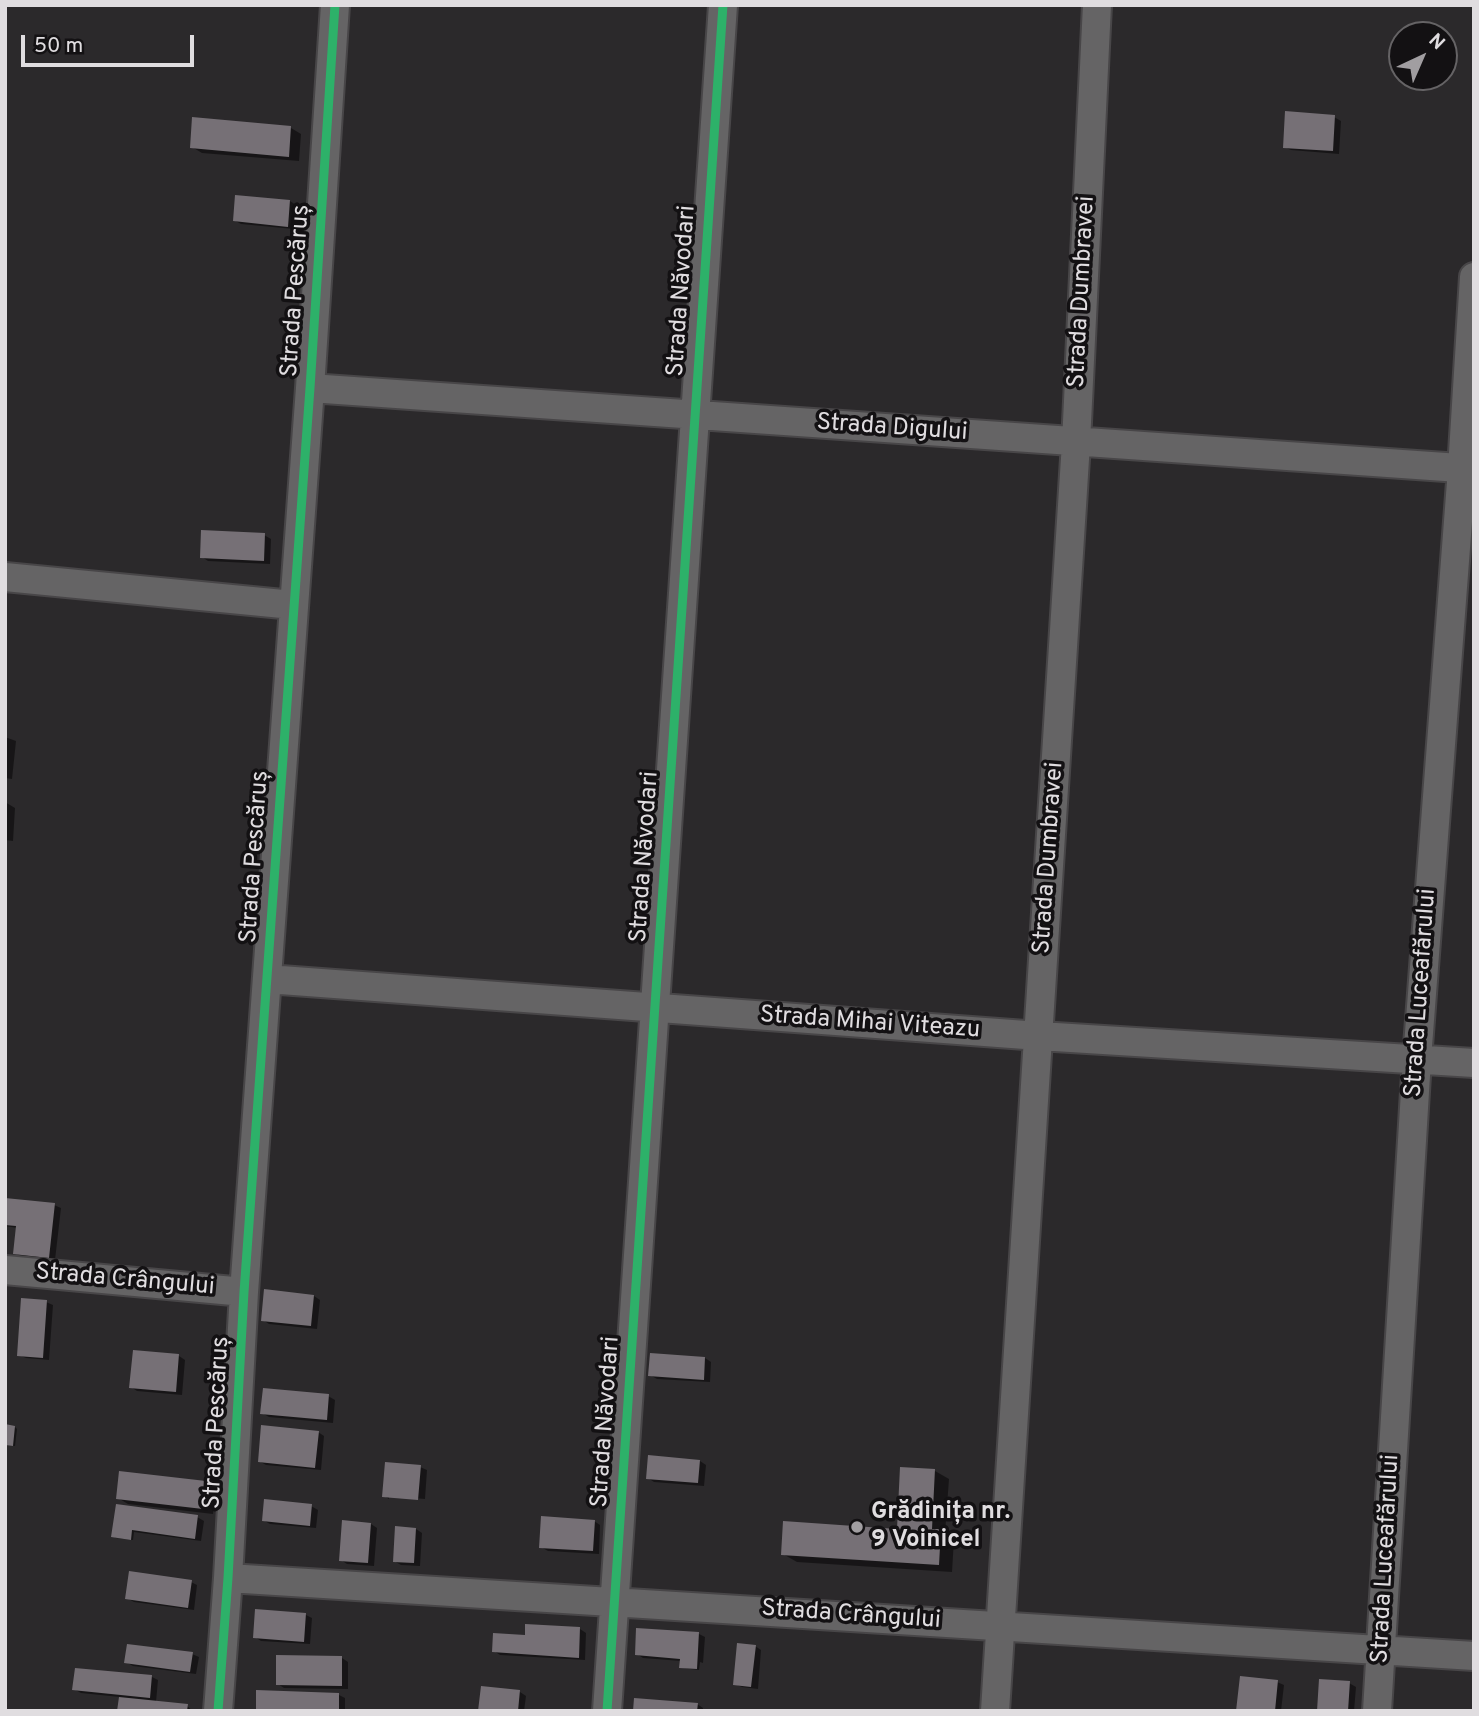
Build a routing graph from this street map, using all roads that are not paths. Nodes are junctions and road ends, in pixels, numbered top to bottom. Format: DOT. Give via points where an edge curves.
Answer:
graph roads {
  1 [pos="335,5"];
  2 [pos="723,5"];
  3 [pos="1097,5"];
  4 [pos="1474,276"];
  5 [pos="310,388"];
  6 [pos="694,414"];
  7 [pos="1076,443"];
  8 [pos="1468,469"];
  9 [pos="5,577"];
  10 [pos="293,605"];
  11 [pos="267,979"];
  12 [pos="655,1009"];
  13 [pos="1039,1036"];
  14 [pos="1417,1059"];
  15 [pos="1474,1063"];
  16 [pos="5,1270"];
  17 [pos="244,1292"];
  18 [pos="228,1578"];
  19 [pos="615,1601"];
  20 [pos="1000,1625"];
  21 [pos="1381,1651"];
  22 [pos="1474,1656"];
  23 [pos="218,1711"];
  24 [pos="607,1711"];
  25 [pos="995,1711"];
  26 [pos="1377,1711"];
  1 -- 5 [label="street, Strada Pescăruș"];
  2 -- 6 [label="street, Strada Năvodari"];
  3 -- 7 [label="street, Strada Dumbravei"];
  4 -- 8 [label="street, Strada Luceafărului"];
  5 -- 6 [label="street, Strada Digului"];
  5 -- 10 [label="street, Strada Pescăruș"];
  6 -- 7 [label="street, Strada Digului"];
  6 -- 12 [label="street, Strada Năvodari"];
  7 -- 8 [label="street, Strada Digului"];
  7 -- 13 [label="street, Strada Dumbravei"];
  8 -- 14 [label="street, Strada Luceafărului"];
  9 -- 10 [label="street"];
  10 -- 11 [label="street, Strada Pescăruș"];
  11 -- 12 [label="street, Strada Mihai Viteazu"];
  11 -- 17 [label="street, Strada Pescăruș"];
  12 -- 13 [label="street, Strada Mihai Viteazu"];
  12 -- 19 [label="street, Strada Năvodari"];
  13 -- 14 [label="street, Strada Mihai Viteazu"];
  13 -- 20 [label="street, Strada Dumbravei"];
  14 -- 15 [label="street, Strada Mihai Viteazu"];
  14 -- 21 [label="street, Strada Luceafărului"];
  16 -- 17 [label="street, Strada Crângului"];
  17 -- 18 [label="street, Strada Pescăruș"];
  18 -- 19 [label="street, Strada Crângului"];
  18 -- 23 [label="street, Strada Pescăruș"];
  19 -- 20 [label="street, Strada Crângului"];
  19 -- 24 [label="street, Strada Năvodari"];
  20 -- 21 [label="street, Strada Crângului"];
  20 -- 25 [label="street, Strada Dumbravei"];
  21 -- 22 [label="street, Strada Crângului"];
  21 -- 26 [label="street, Strada Luceafărului"];
}
